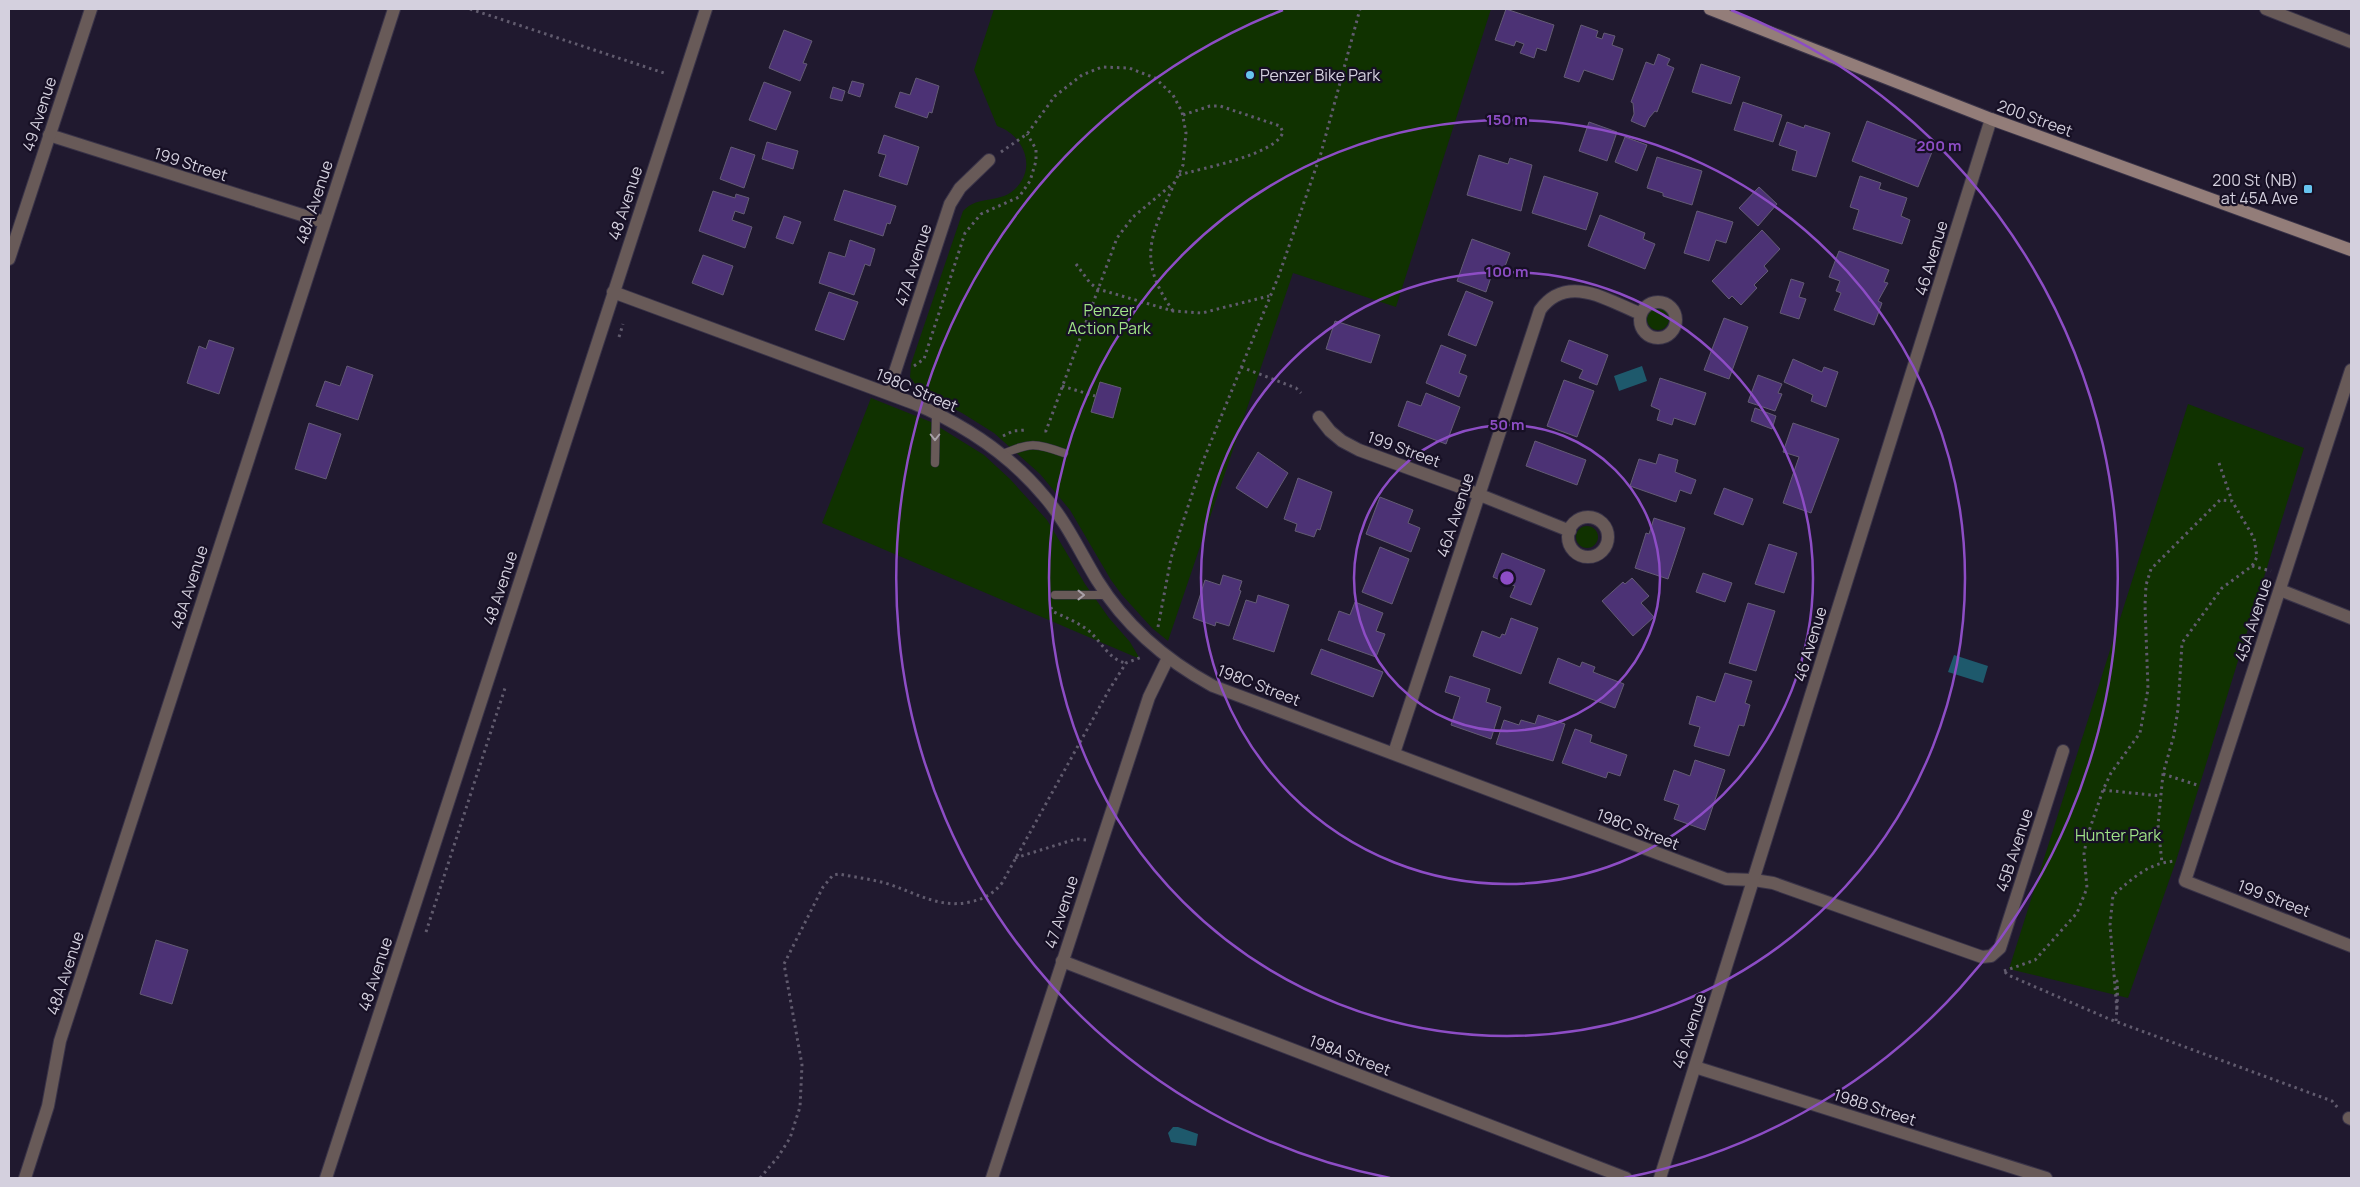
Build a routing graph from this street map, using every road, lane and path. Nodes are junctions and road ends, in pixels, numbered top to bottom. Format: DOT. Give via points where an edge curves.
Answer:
graph roads {
  1 [pos="91,9"];
  2 [pos="394,9"];
  3 [pos="470,9"];
  4 [pos="706,9"];
  5 [pos="1360,9"];
  6 [pos="1710,9"];
  7 [pos="2266,9"];
  8 [pos="2351,42"];
  9 [pos="670,75"];
  10 [pos="1183,115"];
  11 [pos="1991,119"];
  12 [pos="1027,134"];
  13 [pos="49,136"];
  14 [pos="989,160"];
  15 [pos="1178,175"];
  16 [pos="1176,182"];
  17 [pos="324,222"];
  18 [pos="2351,250"];
  19 [pos="9,259"];
  20 [pos="1076,264"];
  21 [pos="1098,288"];
  22 [pos="613,292"];
  23 [pos="1270,296"];
  24 [pos="1173,311"];
  25 [pos="1641,314"];
  26 [pos="1241,366"];
  27 [pos="912,367"];
  28 [pos="2351,370"];
  29 [pos="1062,386"];
  30 [pos="888,393"];
  31 [pos="1301,393"];
  32 [pos="1096,396"];
  33 [pos="936,412"];
  34 [pos="1320,417"];
  35 [pos="1028,430"];
  36 [pos="1037,430"];
  37 [pos="1002,436"];
  38 [pos="1064,453"];
  39 [pos="1002,454"];
  40 [pos="935,463"];
  41 [pos="2219,463"];
  42 [pos="1478,494"];
  43 [pos="2232,501"];
  44 [pos="1570,530"];
  45 [pos="2252,566"];
  46 [pos="2271,571"];
  47 [pos="2280,590"];
  48 [pos="1055,595"];
  49 [pos="1107,595"];
  50 [pos="1050,604"];
  51 [pos="2351,618"];
  52 [pos="1157,628"];
  53 [pos="1141,658"];
  54 [pos="1168,658"];
  55 [pos="1126,663"];
  56 [pos="2063,751"];
  57 [pos="1394,753"];
  58 [pos="2162,774"];
  59 [pos="2204,787"];
  60 [pos="2103,790"];
  61 [pos="2161,796"];
  62 [pos="1087,840"];
  63 [pos="1016,858"];
  64 [pos="2176,861"];
  65 [pos="2162,862"];
  66 [pos="1754,880"];
  67 [pos="2185,881"];
  68 [pos="2351,946"];
  69 [pos="1991,956"];
  70 [pos="1062,962"];
  71 [pos="2117,1011"];
  72 [pos="2116,1022"];
  73 [pos="1695,1067"];
  74 [pos="2350,1119"];
  75 [pos="25,1178"];
  76 [pos="326,1178"];
  77 [pos="760,1178"];
  78 [pos="992,1178"];
  79 [pos="1626,1178"];
  80 [pos="1660,1178"];
  81 [pos="2046,1178"];
  1 -- 13 [label="street, 49 Avenue"];
  2 -- 17 [label="street, 48A Avenue"];
  3 -- 9 [label="path"];
  4 -- 22 [label="street, 48 Avenue"];
  5 -- 23 [label="path" via="1321,153"];
  6 -- 11 [label="main road, 200 Street"];
  7 -- 8 [label="street"];
  10 -- 12 [label="path" via="1173,95 1155,78 1129,68 1102,67 1082,75 1055,96"];
  10 -- 15 [label="path" via="1186,133 1183,166"];
  10 -- 15 [label="path" via="1220,106 1280,126 1284,132 1273,145 1256,153"];
  11 -- 18 [label="main road, 200 Street"];
  11 -- 66 [label="street, 46 Avenue"];
  12 -- 14 [label="path"];
  12 -- 27 [label="path" via="1036,149 1030,182 1019,197 981,214 972,222 965,233 924,359"];
  13 -- 17 [label="street, 199 Street"];
  13 -- 19 [label="street, 49 Avenue"];
  14 -- 30 [label="street, 47A Avenue" via="960,188 950,204"];
  15 -- 16 [label="path"];
  16 -- 21 [label="path" via="1133,217 1117,238"];
  16 -- 24 [label="path" via="1151,244 1150,261 1161,294"];
  17 -- 75 [label="street, 48A Avenue" via="60,1041 48,1106"];
  20 -- 21 [label="path" via="1090,283"];
  21 -- 24 [label="path"];
  21 -- 29 [label="path"];
  22 -- 30 [label="street, 198C Street"];
  22 -- 76 [label="street, 48 Avenue"];
  23 -- 24 [label="path" via="1202,313"];
  23 -- 26 [label="path"];
  25 -- 42 [label="street, 46A Avenue" via="1586,292 1571,290 1546,301 1536,320"];
  26 -- 31 [label="path" via="1296,388"];
  26 -- 52 [label="path" via="1171,558"];
  28 -- 47 [label="street, 45A Avenue"];
  29 -- 32 [label="path"];
  29 -- 36 [label="path" via="1046,431"];
  30 -- 33 [label="street, 198C Street"];
  33 -- 39 [label="street, 198C Street"];
  33 -- 40 [label="lane, one-way"];
  34 -- 42 [label="street, 199 Street" via="1330,431 1359,450"];
  35 -- 37 [label="path"];
  38 -- 39 [label="lane" via="1041,444 1026,445"];
  39 -- 49 [label="street, 198C Street" via="1044,496"];
  41 -- 43 [label="path"];
  42 -- 44 [label="street, 199 Street"];
  42 -- 57 [label="street, 46A Avenue"];
  43 -- 45 [label="path" via="2257,547 2258,557"];
  43 -- 60 [label="path" via="2220,500 2151,569 2145,605 2148,689 2140,733 2111,773"];
  45 -- 46 [label="path"];
  45 -- 58 [label="path" via="2222,588 2182,643 2178,709"];
  47 -- 51 [label="street"];
  47 -- 67 [label="street, 45A Avenue"];
  48 -- 49 [label="lane, one-way"];
  49 -- 54 [label="street, 198C Street" via="1141,634"];
  50 -- 55 [label="path" via="1052,612 1088,630 1111,656"];
  53 -- 55 [label="path"];
  54 -- 57 [label="street, 198C Street" via="1213,686"];
  54 -- 70 [label="street, 47 Avenue" via="1149,697"];
  55 -- 63 [label="path"];
  56 -- 69 [label="street, 45B Avenue" via="2000,948"];
  57 -- 66 [label="street, 198C Street" via="1726,880"];
  58 -- 59 [label="path"];
  58 -- 61 [label="path"];
  60 -- 61 [label="path"];
  60 -- 72 [label="path" via="2087,837 2084,854 2086,888 2077,913 2035,960 2003,970"];
  61 -- 65 [label="path" via="2158,825"];
  62 -- 63 [label="path" via="1076,839"];
  63 -- 77 [label="path" via="994,893 956,905 938,903 884,883 840,874 833,875 823,887 784,964 802,1065 800,1107 790,1138"];
  64 -- 65 [label="path"];
  65 -- 71 [label="path" via="2141,872 2113,895 2110,925"];
  66 -- 69 [label="street, 198C Street" via="1773,883 1982,957"];
  66 -- 73 [label="street, 46 Avenue"];
  67 -- 68 [label="street, 199 Street"];
  70 -- 78 [label="street, 47 Avenue"];
  70 -- 79 [label="street, 198A Street"];
  71 -- 71 [label="path" via="2117,1001 2117,981 2118,990"];
  71 -- 72 [label="path"];
  72 -- 74 [label="path" via="2332,1101"];
  73 -- 80 [label="street, 46 Avenue"];
  73 -- 81 [label="street, 198B Street"];
}
